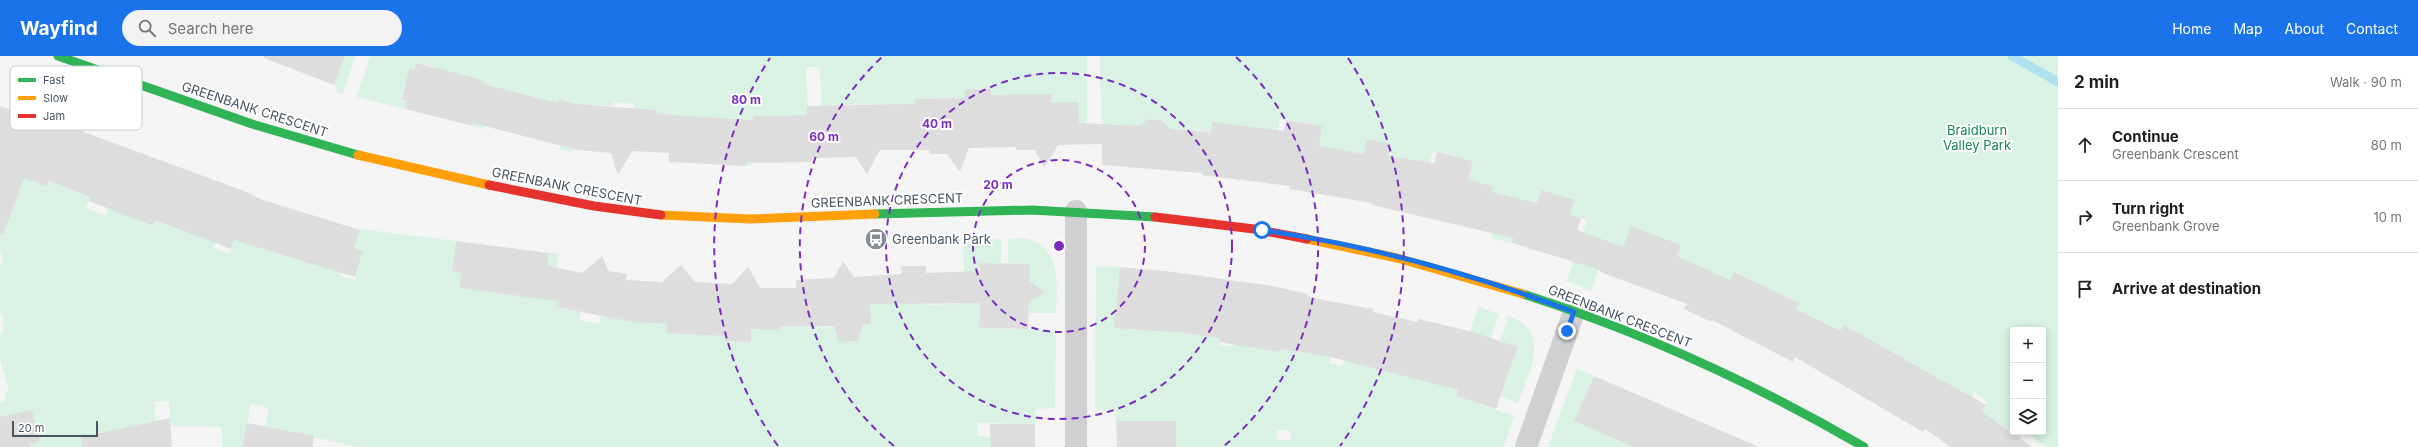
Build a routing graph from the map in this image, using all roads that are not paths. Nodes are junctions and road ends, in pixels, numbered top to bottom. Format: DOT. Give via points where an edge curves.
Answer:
graph roads {
  1 [pos="58,56"];
  2 [pos="86,66"];
  3 [pos="142,86"];
  4 [pos="1076,211"];
  5 [pos="1574,312"];
  6 [pos="1076,447"];
  7 [pos="1526,447"];
  8 [pos="1864,447"];
  1 -- 2 [label="street, GREENBANK CRESCENT"];
  3 -- 4 [label="street, GREENBANK CRESCENT" via="236,119 332,148 506,189 635,213 746,219 980,210"];
  4 -- 5 [label="street, GREENBANK CRESCENT" via="1247,228 1342,244 1455,272"];
  4 -- 6 [label="street"];
  5 -- 7 [label="street"];
  5 -- 8 [label="street, GREENBANK CRESCENT" via="1656,343 1734,377"];
}
